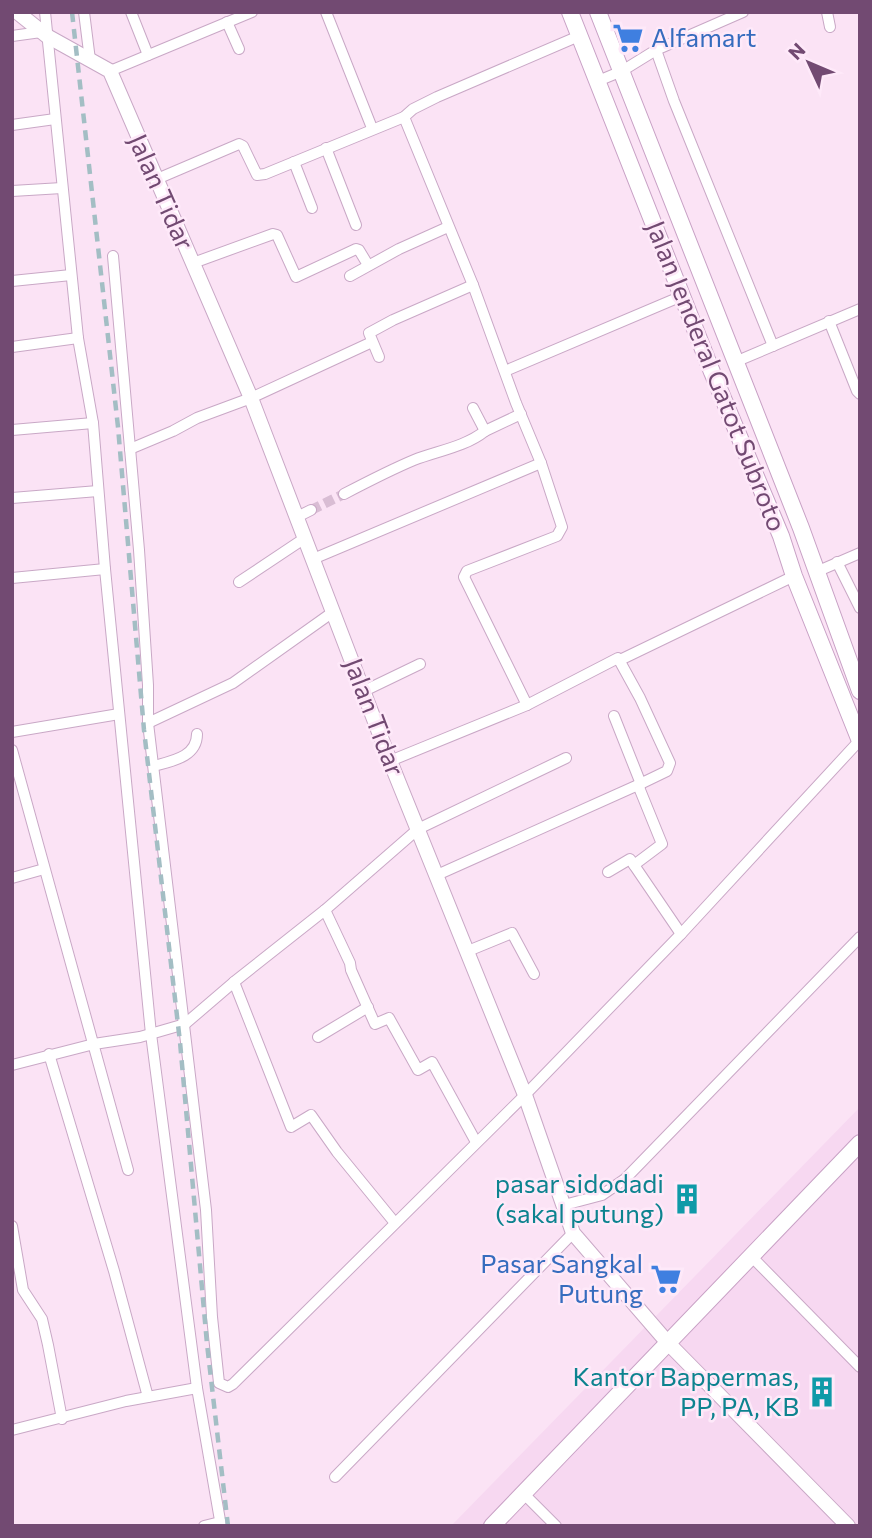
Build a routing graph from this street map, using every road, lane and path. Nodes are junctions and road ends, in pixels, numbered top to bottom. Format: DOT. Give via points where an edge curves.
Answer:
graph roads {
  1 [pos="17,12"];
  2 [pos="45,12"];
  3 [pos="84,12"];
  4 [pos="131,12"];
  5 [pos="252,12"];
  6 [pos="326,12"];
  7 [pos="570,12"];
  8 [pos="598,12"];
  9 [pos="743,12"];
  10 [pos="827,12"];
  11 [pos="227,22"];
  12 [pos="830,27"];
  13 [pos="44,34"];
  14 [pos="12,36"];
  15 [pos="579,36"];
  16 [pos="239,49"];
  17 [pos="656,50"];
  18 [pos="148,55"];
  19 [pos="90,60"];
  20 [pos="110,71"];
  21 [pos="622,71"];
  22 [pos="598,81"];
  23 [pos="404,117"];
  24 [pos="55,119"];
  25 [pos="12,125"];
  26 [pos="372,128"];
  27 [pos="326,148"];
  28 [pos="295,162"];
  29 [pos="157,179"];
  30 [pos="62,188"];
  31 [pos="12,191"];
  32 [pos="312,208"];
  33 [pos="356,225"];
  34 [pos="448,227"];
  35 [pos="113,256"];
  36 [pos="193,263"];
  37 [pos="368,265"];
  38 [pos="71,275"];
  39 [pos="350,276"];
  40 [pos="12,281"];
  41 [pos="473,285"];
  42 [pos="682,296"];
  43 [pos="860,309"];
  44 [pos="828,321"];
  45 [pos="78,338"];
  46 [pos="372,342"];
  47 [pos="12,346"];
  48 [pos="773,346"];
  49 [pos="379,357"];
  50 [pos="735,362"];
  51 [pos="505,371"];
  52 [pos="712,372"];
  53 [pos="860,394"];
  54 [pos="251,398"];
  55 [pos="472,408"];
  56 [pos="521,414"];
  57 [pos="93,423"];
  58 [pos="12,430"];
  59 [pos="485,431"];
  60 [pos="130,449"];
  61 [pos="541,463"];
  62 [pos="98,491"];
  63 [pos="344,494"];
  64 [pos="12,498"];
  65 [pos="305,538"];
  66 [pos="860,553"];
  67 [pos="313,559"];
  68 [pos="837,562"];
  69 [pos="105,569"];
  70 [pos="816,572"];
  71 [pos="794,576"];
  72 [pos="12,578"];
  73 [pos="239,582"];
  74 [pos="860,608"];
  75 [pos="333,612"];
  76 [pos="620,660"];
  77 [pos="420,664"];
  78 [pos="364,691"];
  79 [pos="860,691"];
  80 [pos="527,705"];
  81 [pos="119,714"];
  82 [pos="614,716"];
  83 [pos="148,723"];
  84 [pos="12,732"];
  85 [pos="197,734"];
  86 [pos="860,741"];
  87 [pos="12,750"];
  88 [pos="566,758"];
  89 [pos="390,761"];
  90 [pos="154,766"];
  91 [pos="639,784"];
  92 [pos="418,829"];
  93 [pos="634,865"];
  94 [pos="44,869"];
  95 [pos="608,872"];
  96 [pos="437,875"];
  97 [pos="12,878"];
  98 [pos="325,910"];
  99 [pos="681,934"];
  100 [pos="860,937"];
  101 [pos="468,951"];
  102 [pos="534,974"];
  103 [pos="234,982"];
  104 [pos="368,1007"];
  105 [pos="185,1024"];
  106 [pos="151,1034"];
  107 [pos="318,1038"];
  108 [pos="94,1044"];
  109 [pos="49,1054"];
  110 [pos="12,1065"];
  111 [pos="526,1095"];
  112 [pos="476,1142"];
  113 [pos="860,1143"];
  114 [pos="128,1170"];
  115 [pos="564,1205"];
  116 [pos="395,1223"];
  117 [pos="12,1226"];
  118 [pos="573,1233"];
  119 [pos="751,1256"];
  120 [pos="668,1343"];
  121 [pos="860,1367"];
  122 [pos="197,1388"];
  123 [pos="148,1397"];
  124 [pos="62,1419"];
  125 [pos="12,1430"];
  126 [pos="335,1477"];
  127 [pos="523,1493"];
  128 [pos="221,1524"];
  129 [pos="204,1526"];
  130 [pos="492,1526"];
  131 [pos="556,1526"];
  132 [pos="848,1526"];
  1 -- 13 [label="street"];
  2 -- 13 [label="street"];
  3 -- 19 [label="street"];
  4 -- 18 [label="street"];
  5 -- 11 [label="street"];
  6 -- 26 [label="street"];
  7 -- 15 [label="main road, Jalan Jenderal Gatot Subroto"];
  8 -- 21 [label="main road, Jalan Jenderal Gatot Subroto"];
  9 -- 17 [label="street"];
  10 -- 12 [label="street"];
  11 -- 16 [label="street"];
  11 -- 18 [label="street"];
  13 -- 14 [label="street"];
  13 -- 19 [label="street"];
  13 -- 24 [label="street"];
  15 -- 22 [label="main road, Jalan Jenderal Gatot Subroto"];
  15 -- 23 [label="street" via="437,97"];
  17 -- 21 [label="street"];
  17 -- 48 [label="street"];
  18 -- 20 [label="street"];
  19 -- 20 [label="street"];
  20 -- 29 [label="street, Jalan Tidar"];
  21 -- 22 [label="street"];
  21 -- 50 [label="main road, Jalan Jenderal Gatot Subroto"];
  22 -- 42 [label="main road, Jalan Jenderal Gatot Subroto"];
  23 -- 26 [label="street"];
  23 -- 34 [label="street"];
  24 -- 25 [label="street"];
  24 -- 30 [label="street"];
  26 -- 27 [label="street"];
  27 -- 28 [label="street"];
  27 -- 33 [label="street"];
  28 -- 29 [label="street" via="257,176 239,144"];
  28 -- 32 [label="street"];
  29 -- 36 [label="street, Jalan Tidar"];
  30 -- 31 [label="street"];
  30 -- 38 [label="street"];
  34 -- 37 [label="street"];
  34 -- 41 [label="street"];
  35 -- 60 [label="street"];
  36 -- 37 [label="street" via="273,233 296,277 356,249"];
  36 -- 54 [label="street, Jalan Tidar"];
  37 -- 39 [label="street"];
  38 -- 40 [label="street"];
  38 -- 45 [label="street"];
  41 -- 46 [label="street" via="372,331"];
  41 -- 51 [label="street"];
  42 -- 51 [label="street"];
  42 -- 52 [label="main road, Jalan Jenderal Gatot Subroto"];
  43 -- 44 [label="street"];
  44 -- 48 [label="street"];
  44 -- 53 [label="street"];
  45 -- 47 [label="street"];
  45 -- 57 [label="street"];
  46 -- 49 [label="street"];
  46 -- 54 [label="street"];
  48 -- 50 [label="street"];
  50 -- 52 [label="main road"];
  50 -- 70 [label="main road, Jalan Jenderal Gatot Subroto"];
  51 -- 56 [label="street"];
  52 -- 71 [label="main road, Jalan Jenderal Gatot Subroto"];
  54 -- 60 [label="street"];
  54 -- 65 [label="street, Jalan Tidar" via="304,513"];
  55 -- 59 [label="street"];
  56 -- 59 [label="street"];
  56 -- 61 [label="street"];
  57 -- 58 [label="street"];
  57 -- 62 [label="street"];
  59 -- 63 [label="street"];
  60 -- 83 [label="street"];
  61 -- 67 [label="street"];
  61 -- 80 [label="street" via="561,531 467,571 464,578"];
  62 -- 64 [label="street"];
  62 -- 69 [label="street"];
  65 -- 67 [label="street, Jalan Tidar"];
  65 -- 73 [label="street"];
  66 -- 68 [label="street"];
  67 -- 75 [label="street, Jalan Tidar"];
  68 -- 70 [label="street"];
  68 -- 74 [label="street"];
  69 -- 72 [label="street"];
  69 -- 81 [label="street"];
  70 -- 79 [label="main road, Jalan Jenderal Gatot Subroto"];
  71 -- 76 [label="street"];
  71 -- 86 [label="main road, Jalan Jenderal Gatot Subroto"];
  75 -- 78 [label="street, Jalan Tidar"];
  75 -- 83 [label="street" via="233,683"];
  76 -- 80 [label="street"];
  76 -- 91 [label="street" via="670,763 667,771"];
  77 -- 78 [label="street"];
  78 -- 89 [label="street, Jalan Tidar"];
  80 -- 89 [label="street"];
  81 -- 84 [label="street"];
  81 -- 106 [label="street"];
  82 -- 91 [label="street"];
  83 -- 90 [label="street"];
  85 -- 90 [label="street" via="197,743 185,756"];
  86 -- 99 [label="street"];
  87 -- 94 [label="street"];
  88 -- 92 [label="street"];
  89 -- 92 [label="street, Jalan Tidar"];
  90 -- 105 [label="street"];
  91 -- 93 [label="street" via="662,844"];
  91 -- 96 [label="street"];
  92 -- 96 [label="street, Jalan Tidar"];
  92 -- 98 [label="street"];
  93 -- 95 [label="street" via="630,859"];
  93 -- 99 [label="street"];
  94 -- 97 [label="street"];
  94 -- 108 [label="street"];
  96 -- 101 [label="street, Jalan Tidar"];
  98 -- 103 [label="street"];
  98 -- 104 [label="street"];
  99 -- 111 [label="street"];
  100 -- 115 [label="street" via="625,1179 601,1195"];
  101 -- 102 [label="street" via="512,933"];
  101 -- 111 [label="street, Jalan Tidar"];
  103 -- 105 [label="street"];
  103 -- 116 [label="street" via="291,1127 311,1115"];
  104 -- 107 [label="street"];
  104 -- 112 [label="street" via="375,1024 389,1018 418,1070 432,1062"];
  105 -- 106 [label="street"];
  105 -- 116 [label="street" via="219,1383 233,1384"];
  106 -- 108 [label="street"];
  106 -- 122 [label="street"];
  108 -- 109 [label="street"];
  108 -- 114 [label="street"];
  109 -- 110 [label="street"];
  109 -- 123 [label="street"];
  111 -- 112 [label="street"];
  111 -- 115 [label="street, Jalan Tidar"];
  112 -- 116 [label="street"];
  113 -- 119 [label="main road"];
  115 -- 118 [label="street, Jalan Tidar"];
  117 -- 124 [label="street" via="23,1290 41,1319"];
  118 -- 120 [label="street, Jalan Tidar"];
  118 -- 126 [label="street"];
  119 -- 120 [label="main road"];
  119 -- 121 [label="street"];
  120 -- 127 [label="main road"];
  120 -- 132 [label="street, Jalan Tidar"];
  122 -- 123 [label="street"];
  122 -- 128 [label="street"];
  123 -- 124 [label="street"];
  124 -- 125 [label="street"];
  127 -- 130 [label="main road"];
  127 -- 131 [label="street"];
  128 -- 129 [label="street"];
}
